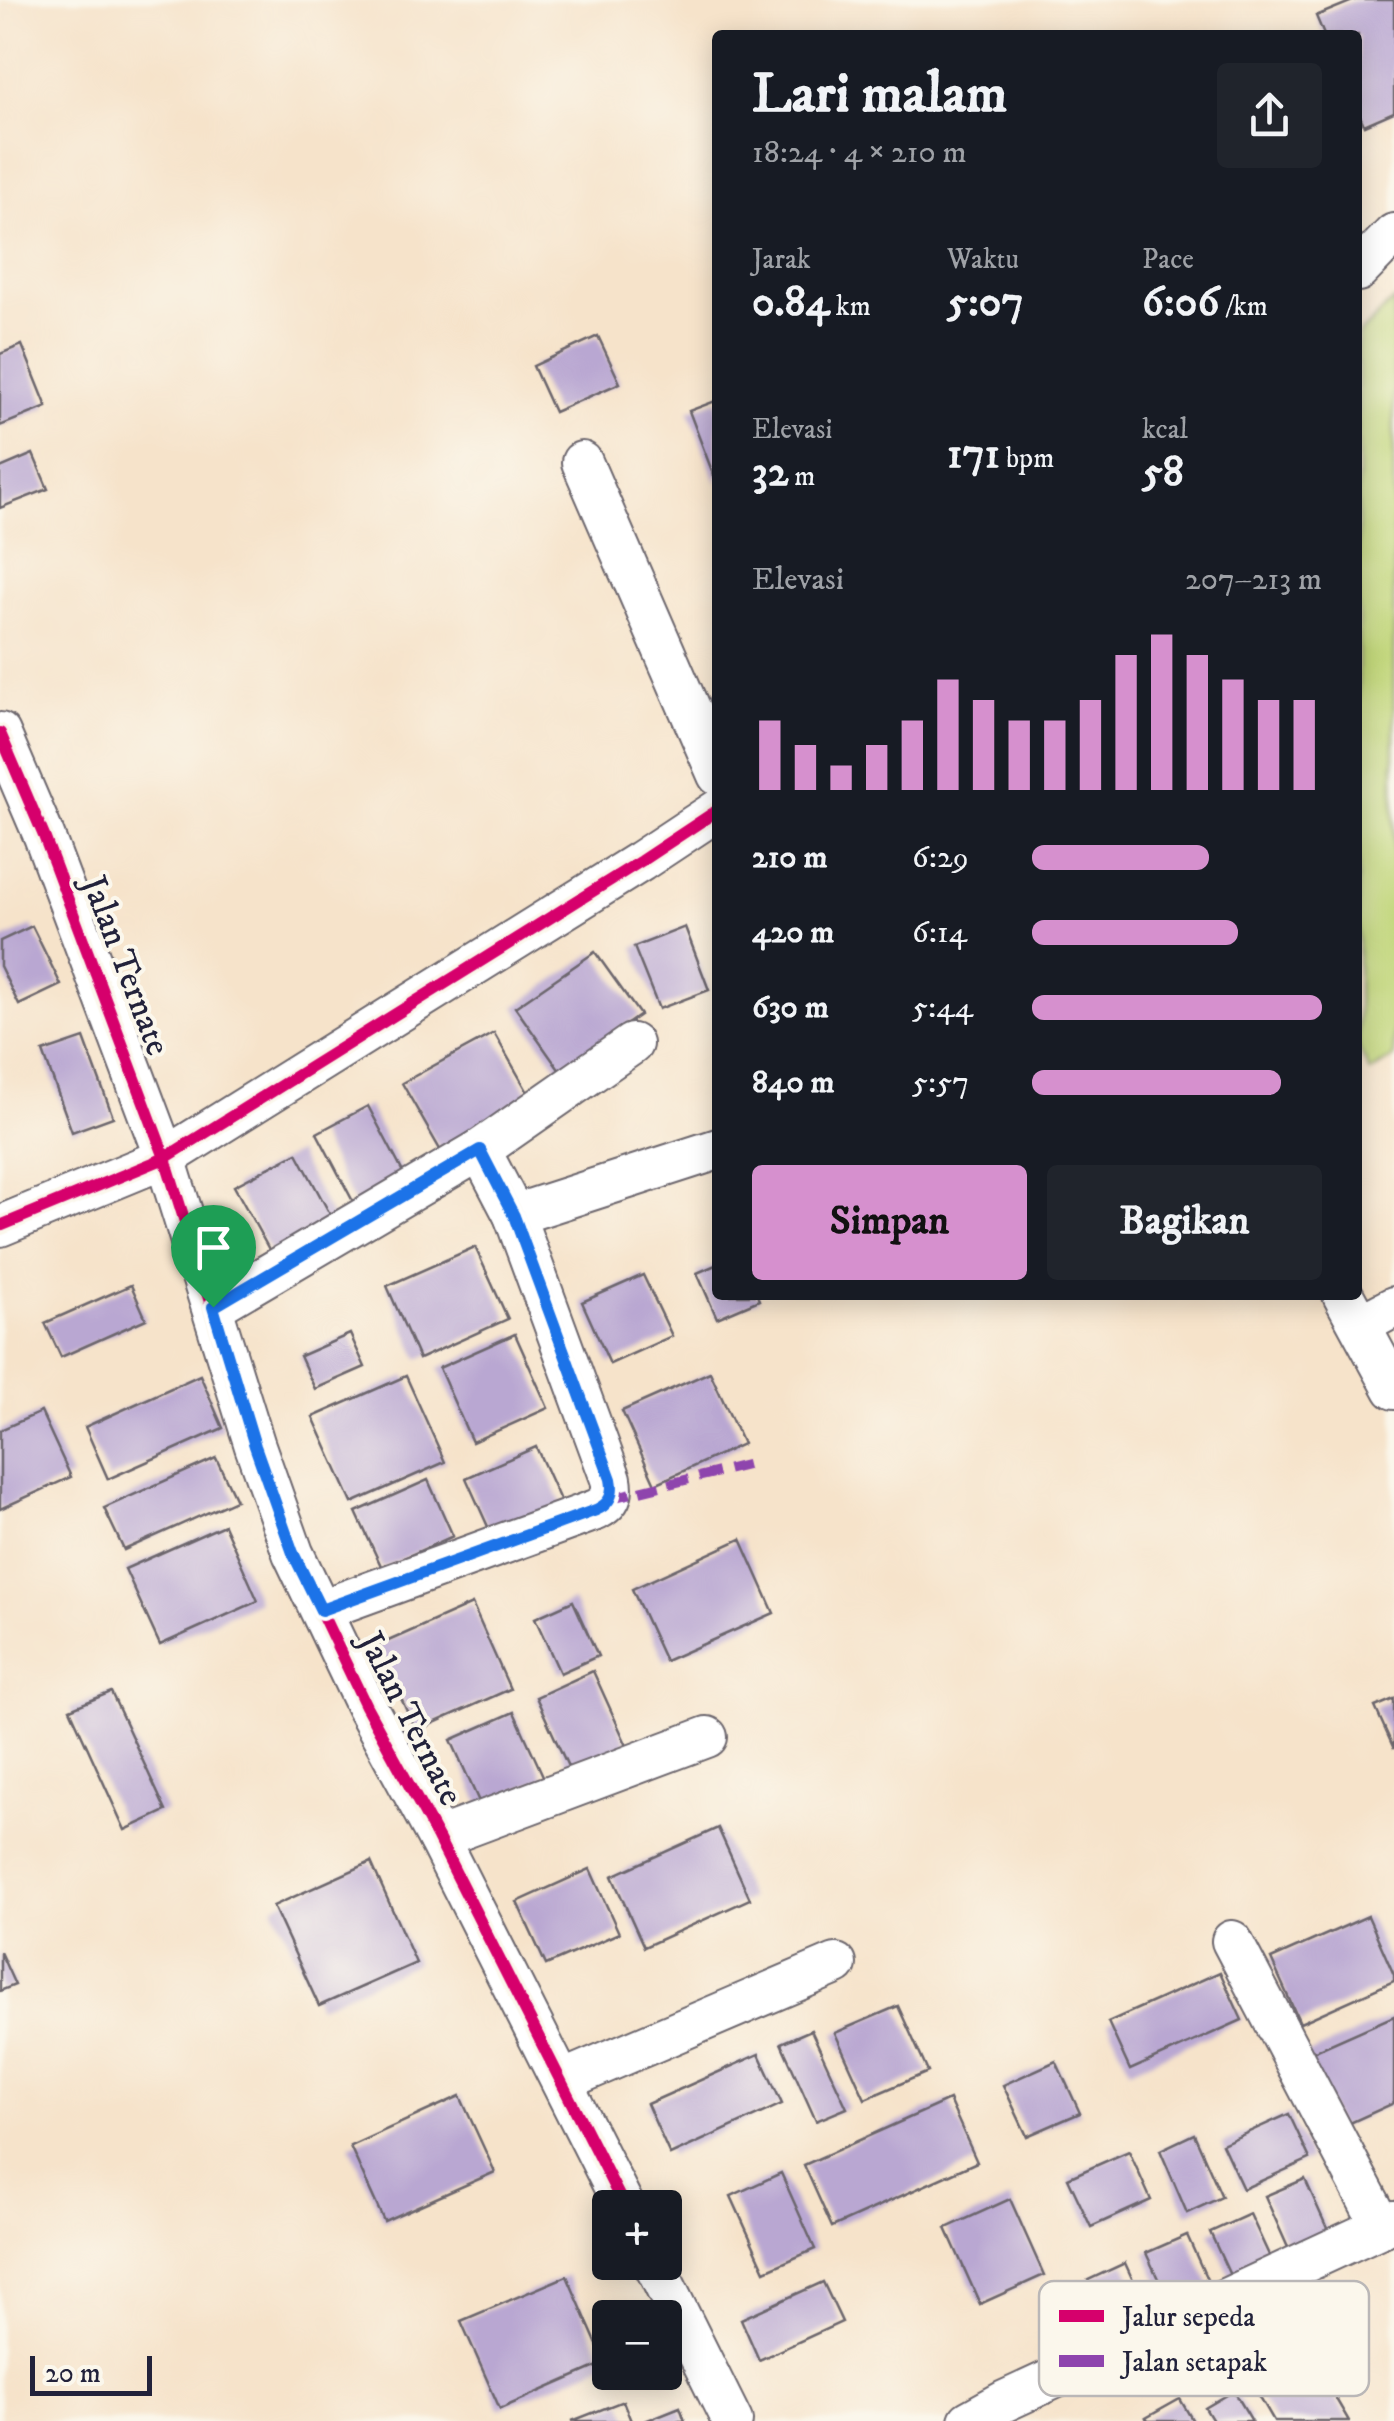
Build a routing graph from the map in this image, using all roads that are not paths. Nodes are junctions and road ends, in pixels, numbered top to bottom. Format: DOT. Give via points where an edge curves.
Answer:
graph roads {
  1 [pos="1394,234"];
  2 [pos="1362,268"];
  3 [pos="582,462"];
  4 [pos="0,732"];
  5 [pos="712,761"];
  6 [pos="712,814"];
  7 [pos="632,1044"];
  8 [pos="480,1150"];
  9 [pos="712,1151"];
  10 [pos="165,1158"];
  11 [pos="514,1216"];
  12 [pos="0,1226"];
  13 [pos="213,1307"];
  14 [pos="1366,1309"];
  15 [pos="1394,1389"];
  16 [pos="321,1610"];
  17 [pos="707,1736"];
  18 [pos="438,1838"];
  19 [pos="1232,1941"];
  20 [pos="836,1964"];
  21 [pos="562,2082"];
  22 [pos="616,2190"];
  23 [pos="1388,2224"];
  24 [pos="662,2280"];
  25 [pos="1265,2281"];
  26 [pos="1039,2385"];
  27 [pos="732,2421"];
  28 [pos="969,2421"];
  1 -- 2 [label="street"];
  3 -- 5 [label="street"];
  4 -- 10 [label="street, Jalan Ternate"];
  6 -- 10 [label="street"];
  7 -- 8 [label="street"];
  8 -- 11 [label="street"];
  8 -- 13 [label="street"];
  9 -- 11 [label="street"];
  10 -- 12 [label="street"];
  10 -- 13 [label="street, Jalan Ternate"];
  11 -- 16 [label="street" via="611,1479 611,1498 596,1510"];
  13 -- 16 [label="street, Jalan Ternate" via="293,1553"];
  14 -- 15 [label="street"];
  16 -- 18 [label="street, Jalan Ternate"];
  17 -- 18 [label="street"];
  18 -- 21 [label="street, Jalan Ternate"];
  19 -- 23 [label="street"];
  20 -- 21 [label="street"];
  21 -- 22 [label="street, Jalan Ternate"];
  23 -- 25 [label="street"];
  24 -- 27 [label="street"];
  26 -- 28 [label="street"];
}
